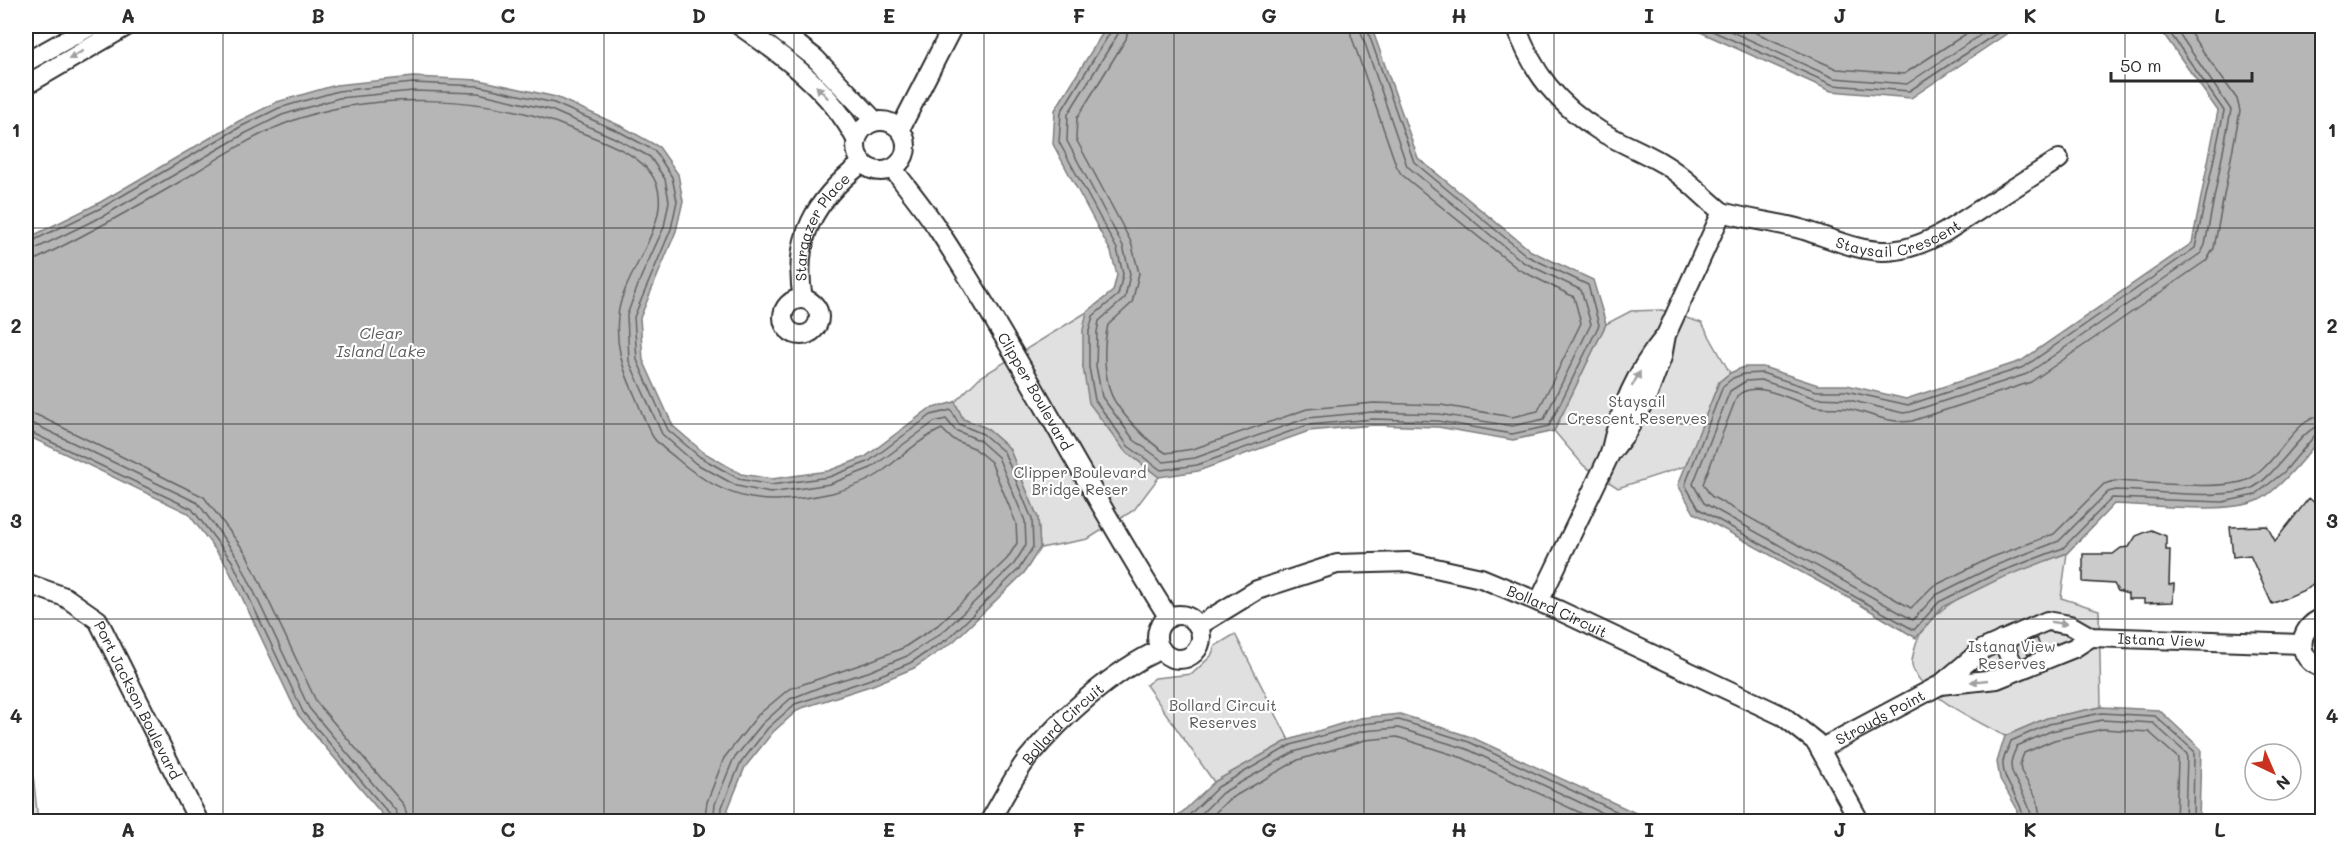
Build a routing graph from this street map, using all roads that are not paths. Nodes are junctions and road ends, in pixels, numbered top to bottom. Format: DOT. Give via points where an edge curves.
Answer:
graph roads {
  1 [pos="91,26"];
  2 [pos="127,26"];
  3 [pos="740,26"];
  4 [pos="774,26"];
  5 [pos="953,26"];
  6 [pos="1516,26"];
  7 [pos="26,62"];
  8 [pos="26,85"];
  9 [pos="875,121"];
  10 [pos="900,129"];
  11 [pos="856,139"];
  12 [pos="2059,159"];
  13 [pos="861,164"];
  14 [pos="893,169"];
  15 [pos="1722,212"];
  16 [pos="802,299"];
  17 [pos="26,583"];
  18 [pos="1539,602"];
  19 [pos="1169,618"];
  20 [pos="2322,618"];
  21 [pos="1198,626"];
  22 [pos="2024,631"];
  23 [pos="2091,637"];
  24 [pos="2002,640"];
  25 [pos="2302,644"];
  26 [pos="1161,649"];
  27 [pos="2322,668"];
  28 [pos="2016,671"];
  29 [pos="1941,685"];
  30 [pos="1820,749"];
  31 [pos="199,822"];
  32 [pos="989,822"];
  33 [pos="1860,822"];
  1 -- 7 [label="street"];
  2 -- 8 [label="street, one-way"];
  11 -- 3 [label="street, one-way" via="822,91"];
  4 -- 9 [label="street" via="815,58"];
  5 -- 10 [label="street"];
  6 -- 15 [label="street, Staysail Crescent" via="1533,67 1575,113 1662,163"];
  9 -- 10 [label="street"];
  9 -- 11 [label="street" via="866,125"];
  10 -- 14 [label="street" via="906,150"];
  11 -- 13 [label="street"];
  12 -- 15 [label="street, Staysail Crescent" via="1945,232 1905,249 1857,249 1804,230"];
  13 -- 14 [label="street" via="874,171"];
  13 -- 16 [label="street, Stargazer Place" via="818,206 810,224 800,257"];
  14 -- 19 [label="street, Clipper Boulevard" via="938,229"];
  15 -- 18 [label="street" via="1666,335 1647,397 1610,454"];
  17 -- 31 [label="street, Port Jackson Boulevard" via="65,597 98,620"];
  18 -- 21 [label="street, Bollard Circuit" via="1480,578 1408,562 1337,564 1257,590"];
  18 -- 30 [label="street, Bollard Circuit" via="1782,716"];
  19 -- 21 [label="street" via="1181,615"];
  19 -- 26 [label="street" via="1157,635"];
  20 -- 25 [label="street" via="2307,628"];
  21 -- 26 [label="street" via="1199,645 1190,655 1171,657"];
  22 -- 23 [label="street, Istana View, one-way" via="2047,621 2070,625"];
  22 -- 24 [label="street, Strouds Point"];
  23 -- 25 [label="street, Istana View"];
  23 -- 28 [label="street, Strouds Point"];
  24 -- 28 [label="street"];
  24 -- 29 [label="street, Strouds Point" via="1983,649"];
  25 -- 27 [label="street" via="2313,664"];
  26 -- 32 [label="street, Bollard Circuit" via="1092,692 1028,759"];
  28 -- 29 [label="street, Strouds Point, one-way" via="1997,679"];
  29 -- 30 [label="street, Strouds Point"];
  30 -- 33 [label="street, Bollard Circuit"];
}
